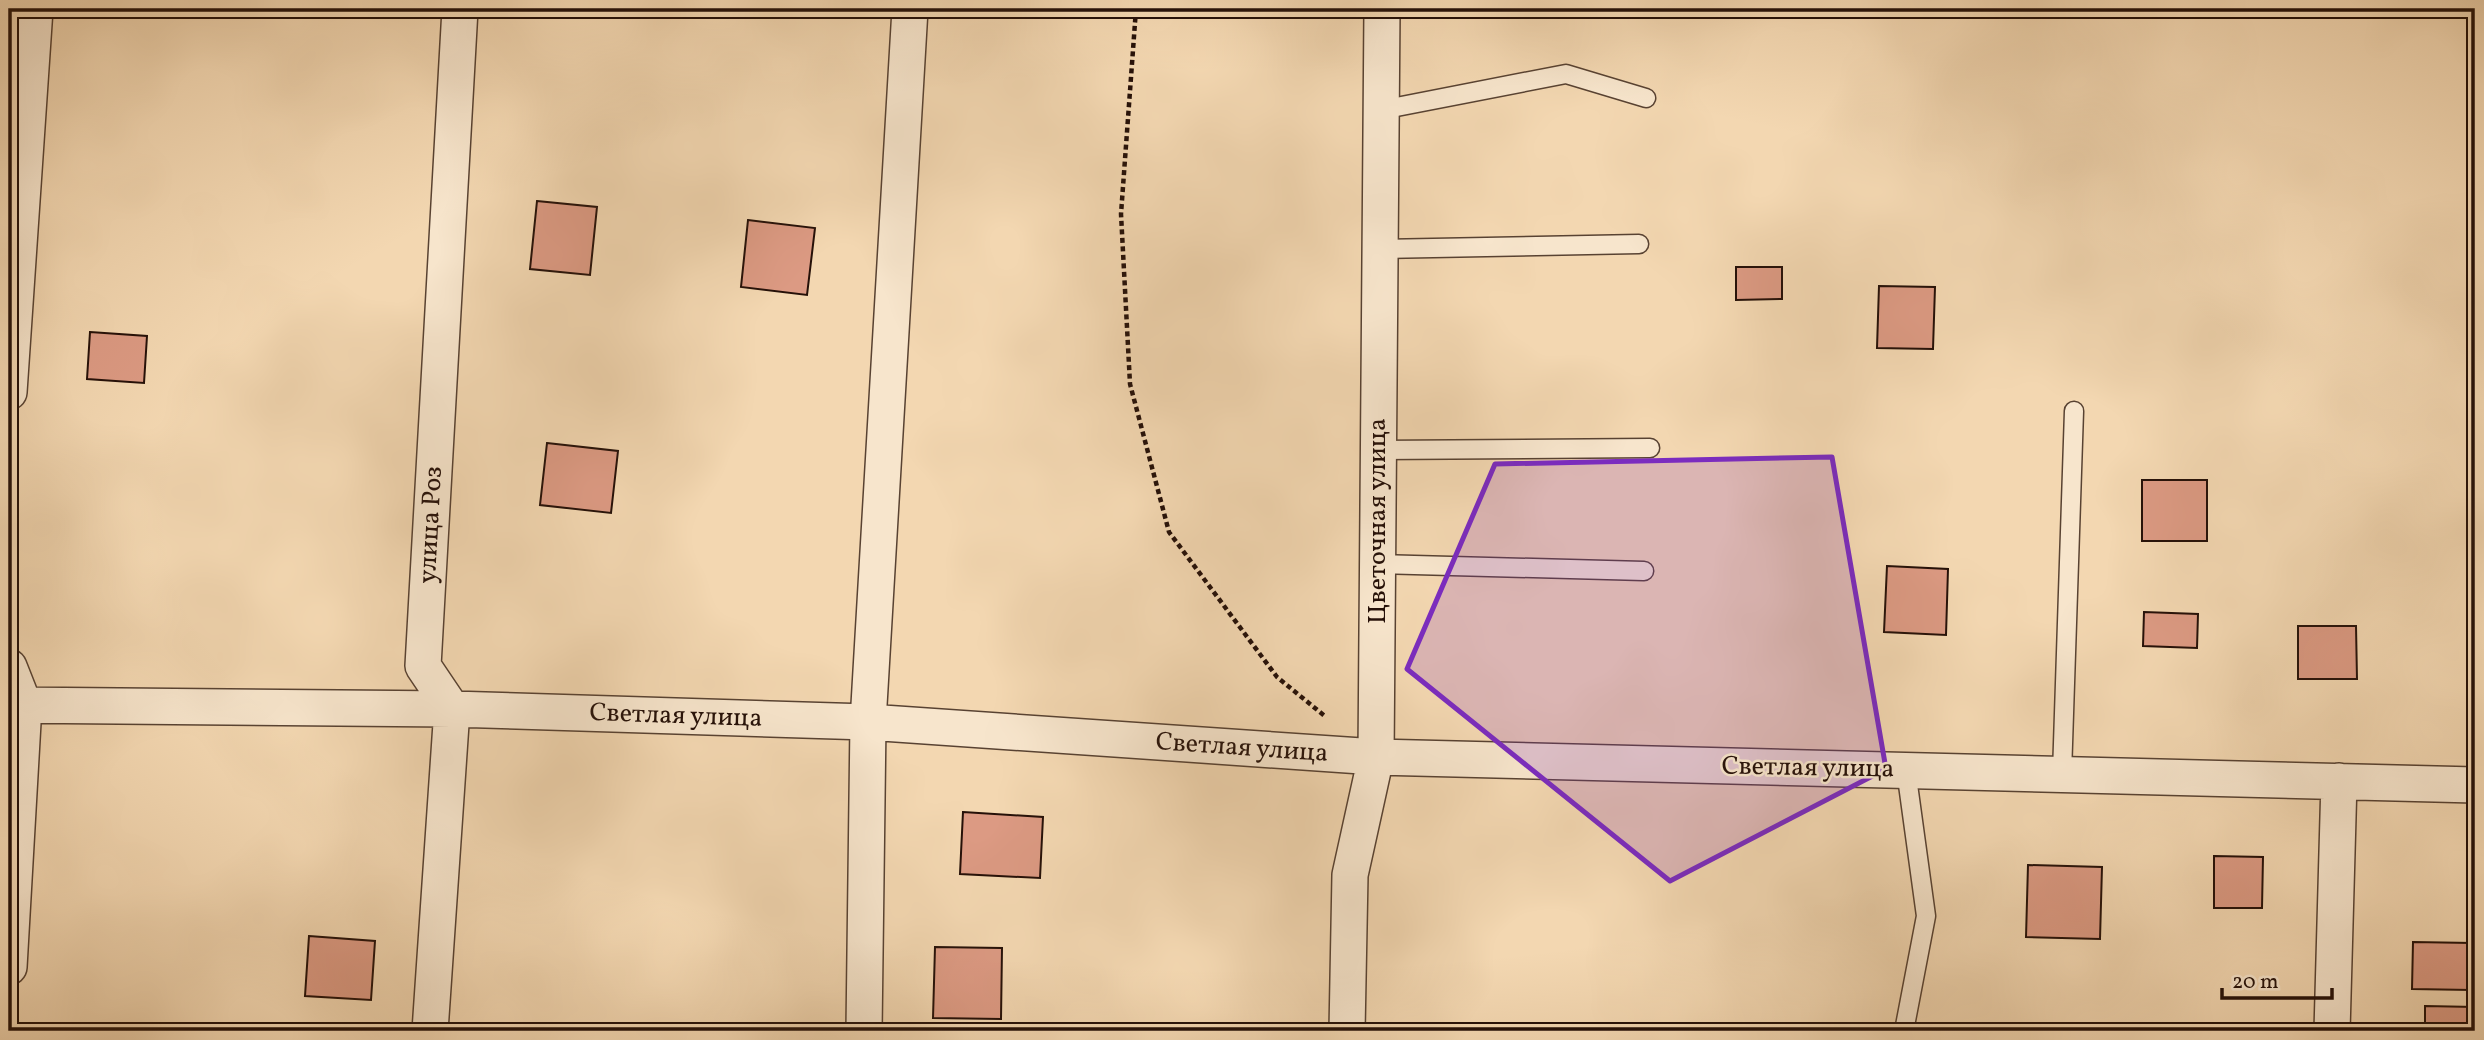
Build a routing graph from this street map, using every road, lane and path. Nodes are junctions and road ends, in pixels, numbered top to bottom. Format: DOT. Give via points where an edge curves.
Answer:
graph roads {
  1 [pos="35,9"];
  2 [pos="460,9"];
  3 [pos="909,9"];
  4 [pos="1136,9"];
  5 [pos="1382,9"];
  6 [pos="1646,98"];
  7 [pos="1381,110"];
  8 [pos="1639,244"];
  9 [pos="1380,249"];
  10 [pos="9,392"];
  11 [pos="2074,411"];
  12 [pos="1650,448"];
  13 [pos="1378,450"];
  14 [pos="1377,564"];
  15 [pos="1644,571"];
  16 [pos="9,667"];
  17 [pos="17,705"];
  18 [pos="452,709"];
  19 [pos="867,722"];
  20 [pos="1376,757"];
  21 [pos="1906,770"];
  22 [pos="2062,774"];
  23 [pos="2339,781"];
  24 [pos="2475,785"];
  25 [pos="9,967"];
  26 [pos="430,1031"];
  27 [pos="864,1031"];
  28 [pos="1347,1031"];
  29 [pos="1903,1031"];
  30 [pos="2332,1031"];
  1 -- 10 [label="street"];
  2 -- 18 [label="street, улица Роз" via="422,666"];
  3 -- 19 [label="street"];
  4 -- 20 [label="path" via="1121,214 1130,384 1169,532 1277,677"];
  5 -- 7 [label="street, Цветочная улица"];
  6 -- 7 [label="lane" via="1566,74"];
  7 -- 9 [label="street, Цветочная улица"];
  8 -- 9 [label="lane"];
  9 -- 13 [label="street, Цветочная улица"];
  11 -- 22 [label="lane"];
  12 -- 13 [label="lane"];
  13 -- 14 [label="street, Цветочная улица"];
  14 -- 15 [label="lane"];
  14 -- 20 [label="street, Цветочная улица"];
  16 -- 17 [label="street"];
  17 -- 18 [label="street, Светлая улица"];
  17 -- 25 [label="street"];
  18 -- 19 [label="street, Светлая улица"];
  18 -- 26 [label="street"];
  19 -- 20 [label="street, Светлая улица"];
  19 -- 27 [label="street"];
  20 -- 21 [label="street, Светлая улица"];
  20 -- 28 [label="street, Цветочная улица" via="1350,875"];
  21 -- 22 [label="street, Светлая улица"];
  21 -- 29 [label="lane" via="1926,916"];
  22 -- 23 [label="street, Светлая улица"];
  23 -- 24 [label="street, Светлая улица"];
  23 -- 30 [label="street"];
}
